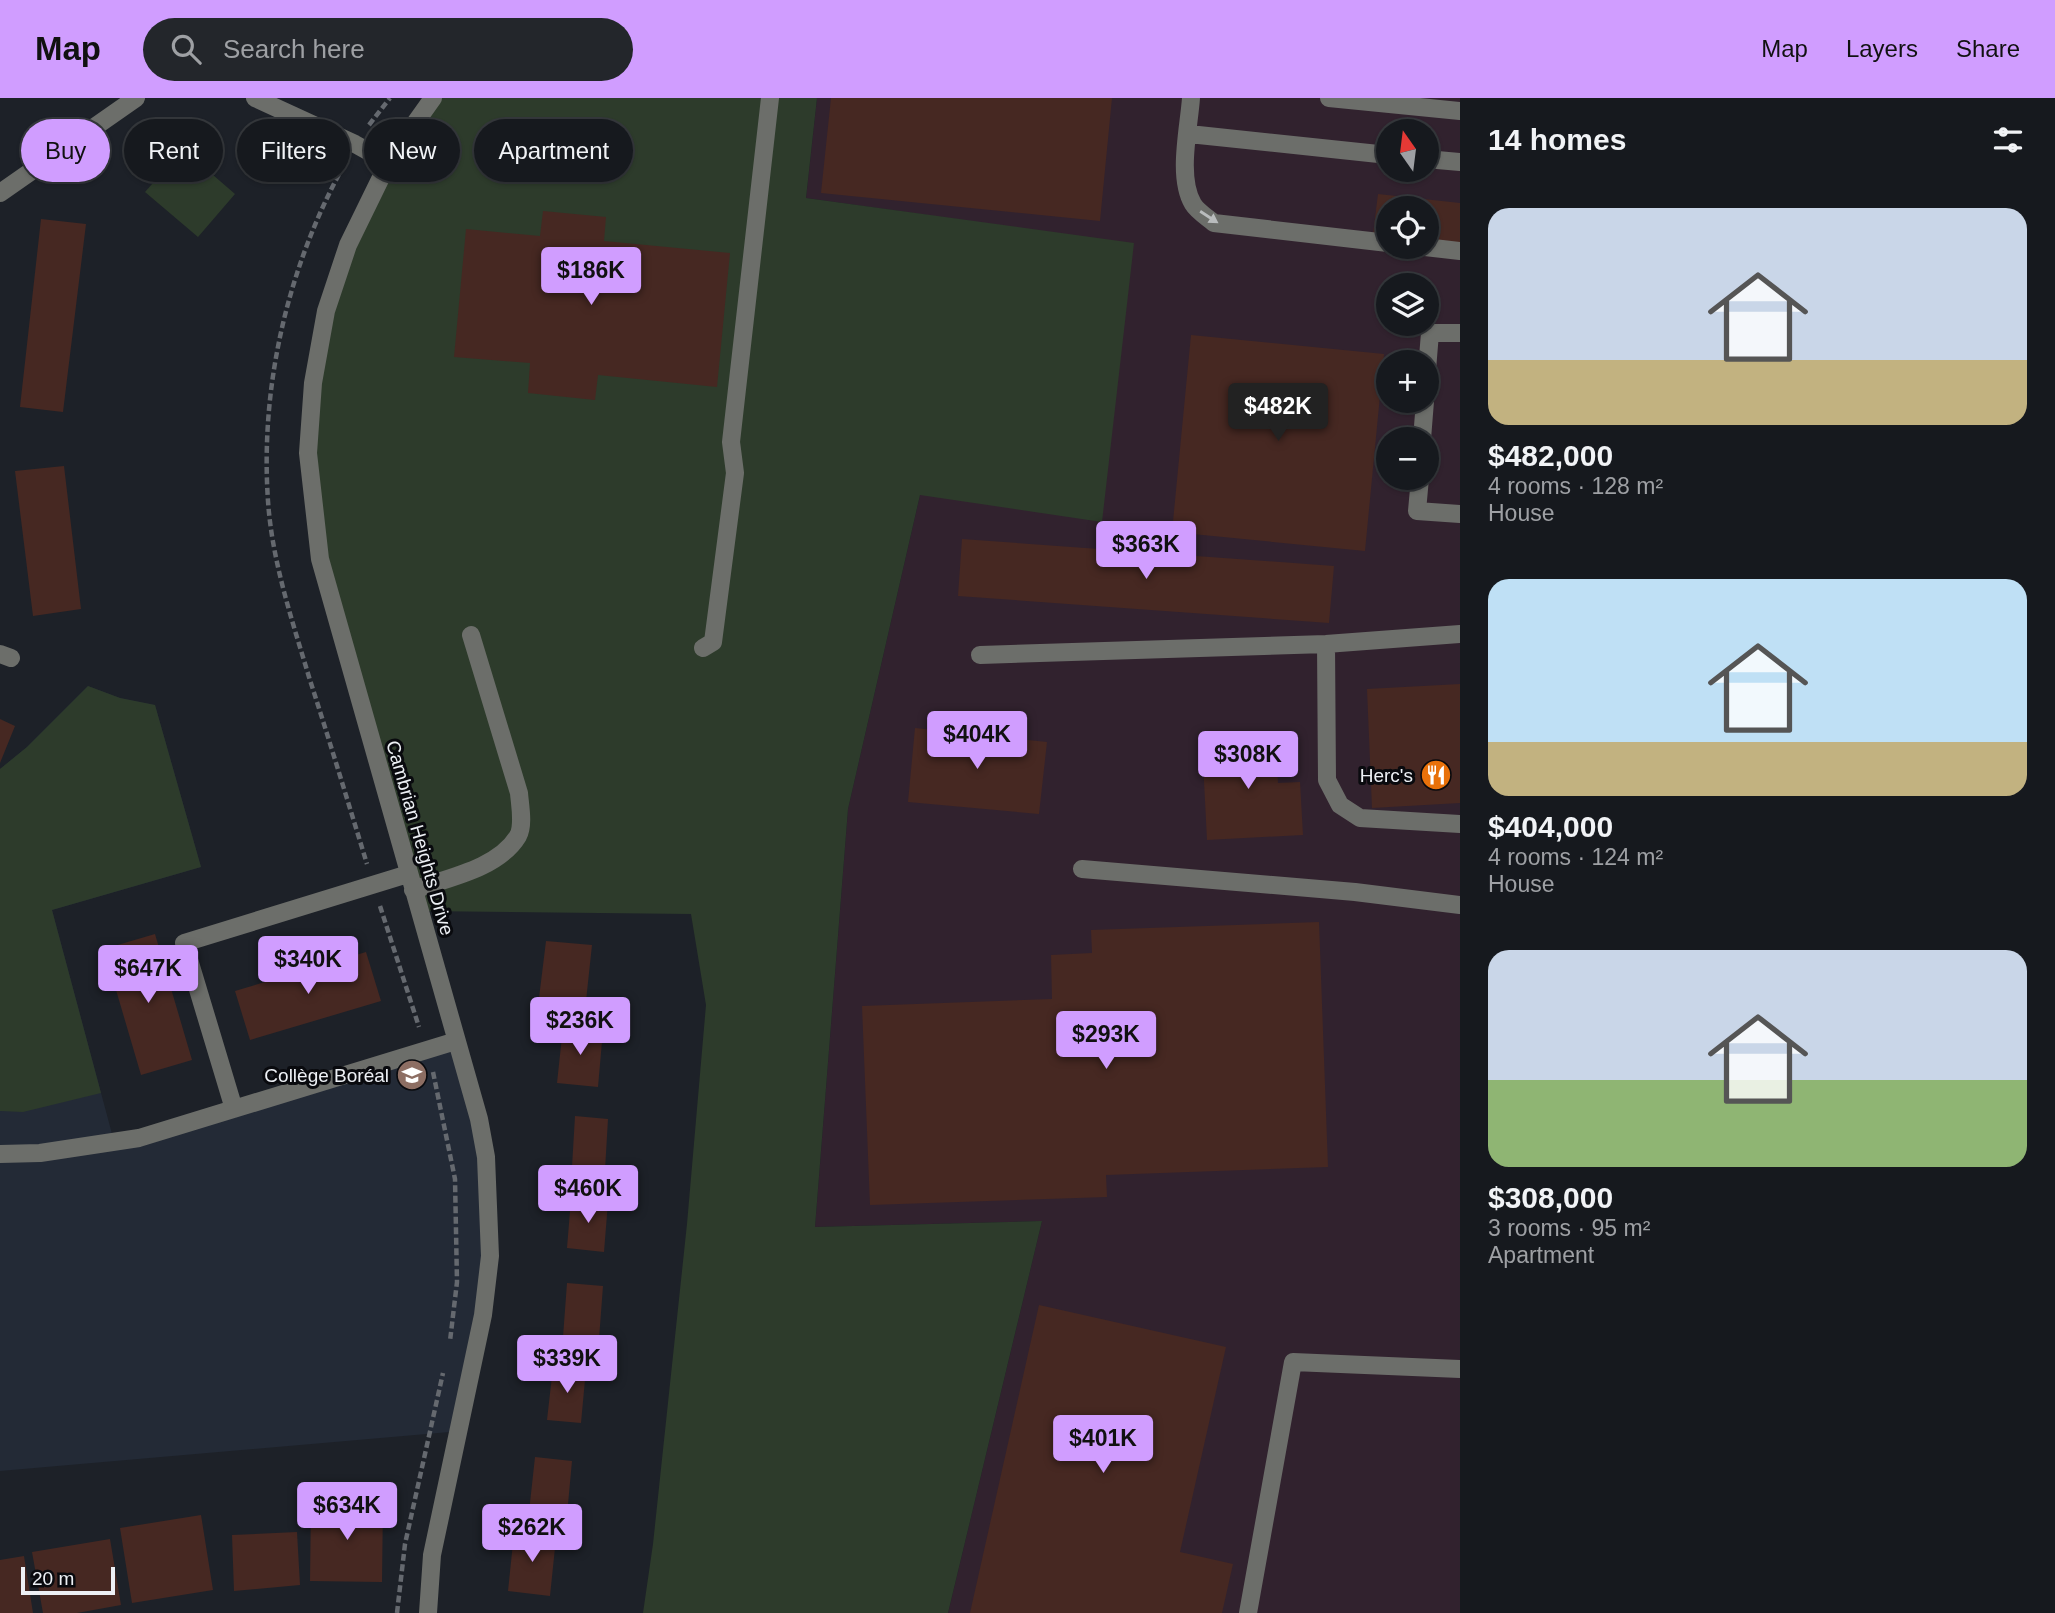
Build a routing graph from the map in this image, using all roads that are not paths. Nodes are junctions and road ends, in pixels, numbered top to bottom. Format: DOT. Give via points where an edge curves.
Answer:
graph roads {
  1 [pos="135,98"];
  2 [pos="255,98"];
  3 [pos="433,98"];
  4 [pos="770,98"];
  5 [pos="1191,98"];
  6 [pos="1329,98"];
  7 [pos="1460,111"];
  8 [pos="418,119"];
  9 [pos="1189,134"];
  10 [pos="364,149"];
  11 [pos="1376,154"];
  12 [pos="1439,160"];
  13 [pos="1460,162"];
  14 [pos="379,182"];
  15 [pos="0,193"];
  16 [pos="1376,242"];
  17 [pos="1439,249"];
  18 [pos="1460,251"];
  19 [pos="1460,333"];
  20 [pos="1429,350"];
  21 [pos="1419,490"];
  22 [pos="1460,514"];
  23 [pos="1460,634"];
  24 [pos="471,635"];
  25 [pos="1325,645"];
  26 [pos="703,648"];
  27 [pos="980,655"];
  28 [pos="1460,824"];
  29 [pos="1082,869"];
  30 [pos="411,882"];
  31 [pos="1460,905"];
  32 [pos="456,1041"];
  33 [pos="234,1109"];
  34 [pos="0,1154"];
  35 [pos="1460,1368"];
  36 [pos="428,1613"];
  37 [pos="1248,1613"];
  1 -- 15 [label="street"];
  2 -- 10 [label="street"];
  3 -- 8 [label="street, Cambrian Heights Drive"];
  4 -- 26 [label="street" via="731,442 735,472 713,642"];
  5 -- 9 [label="street"];
  6 -- 7 [label="street"];
  9 -- 11 [label="street"];
  9 -- 16 [label="street, one-way" via="1186,184 1193,205 1214,223"];
  12 -- 13 [label="street"];
  14 -- 30 [label="street, Cambrian Heights Drive" via="348,245 326,311 313,383 308,453 320,559"];
  17 -- 18 [label="street"];
  19 -- 20 [label="street" via="1430,333"];
  21 -- 22 [label="street" via="1417,511"];
  23 -- 25 [label="street"];
  24 -- 30 [label="street" via="519,793 519,834 481,866"];
  25 -- 27 [label="street"];
  25 -- 28 [label="street" via="1327,780 1340,805 1360,818"];
  29 -- 31 [label="street"];
  30 -- 32 [label="street, Cambrian Heights Drive"];
  30 -- 33 [label="street" via="374,885 184,943"];
  32 -- 33 [label="street"];
  32 -- 36 [label="street, Cambrian Heights Drive" via="486,1157 490,1256 483,1315 432,1555"];
  33 -- 34 [label="street" via="138,1138 40,1153"];
  35 -- 37 [label="street" via="1293,1362"];
}
